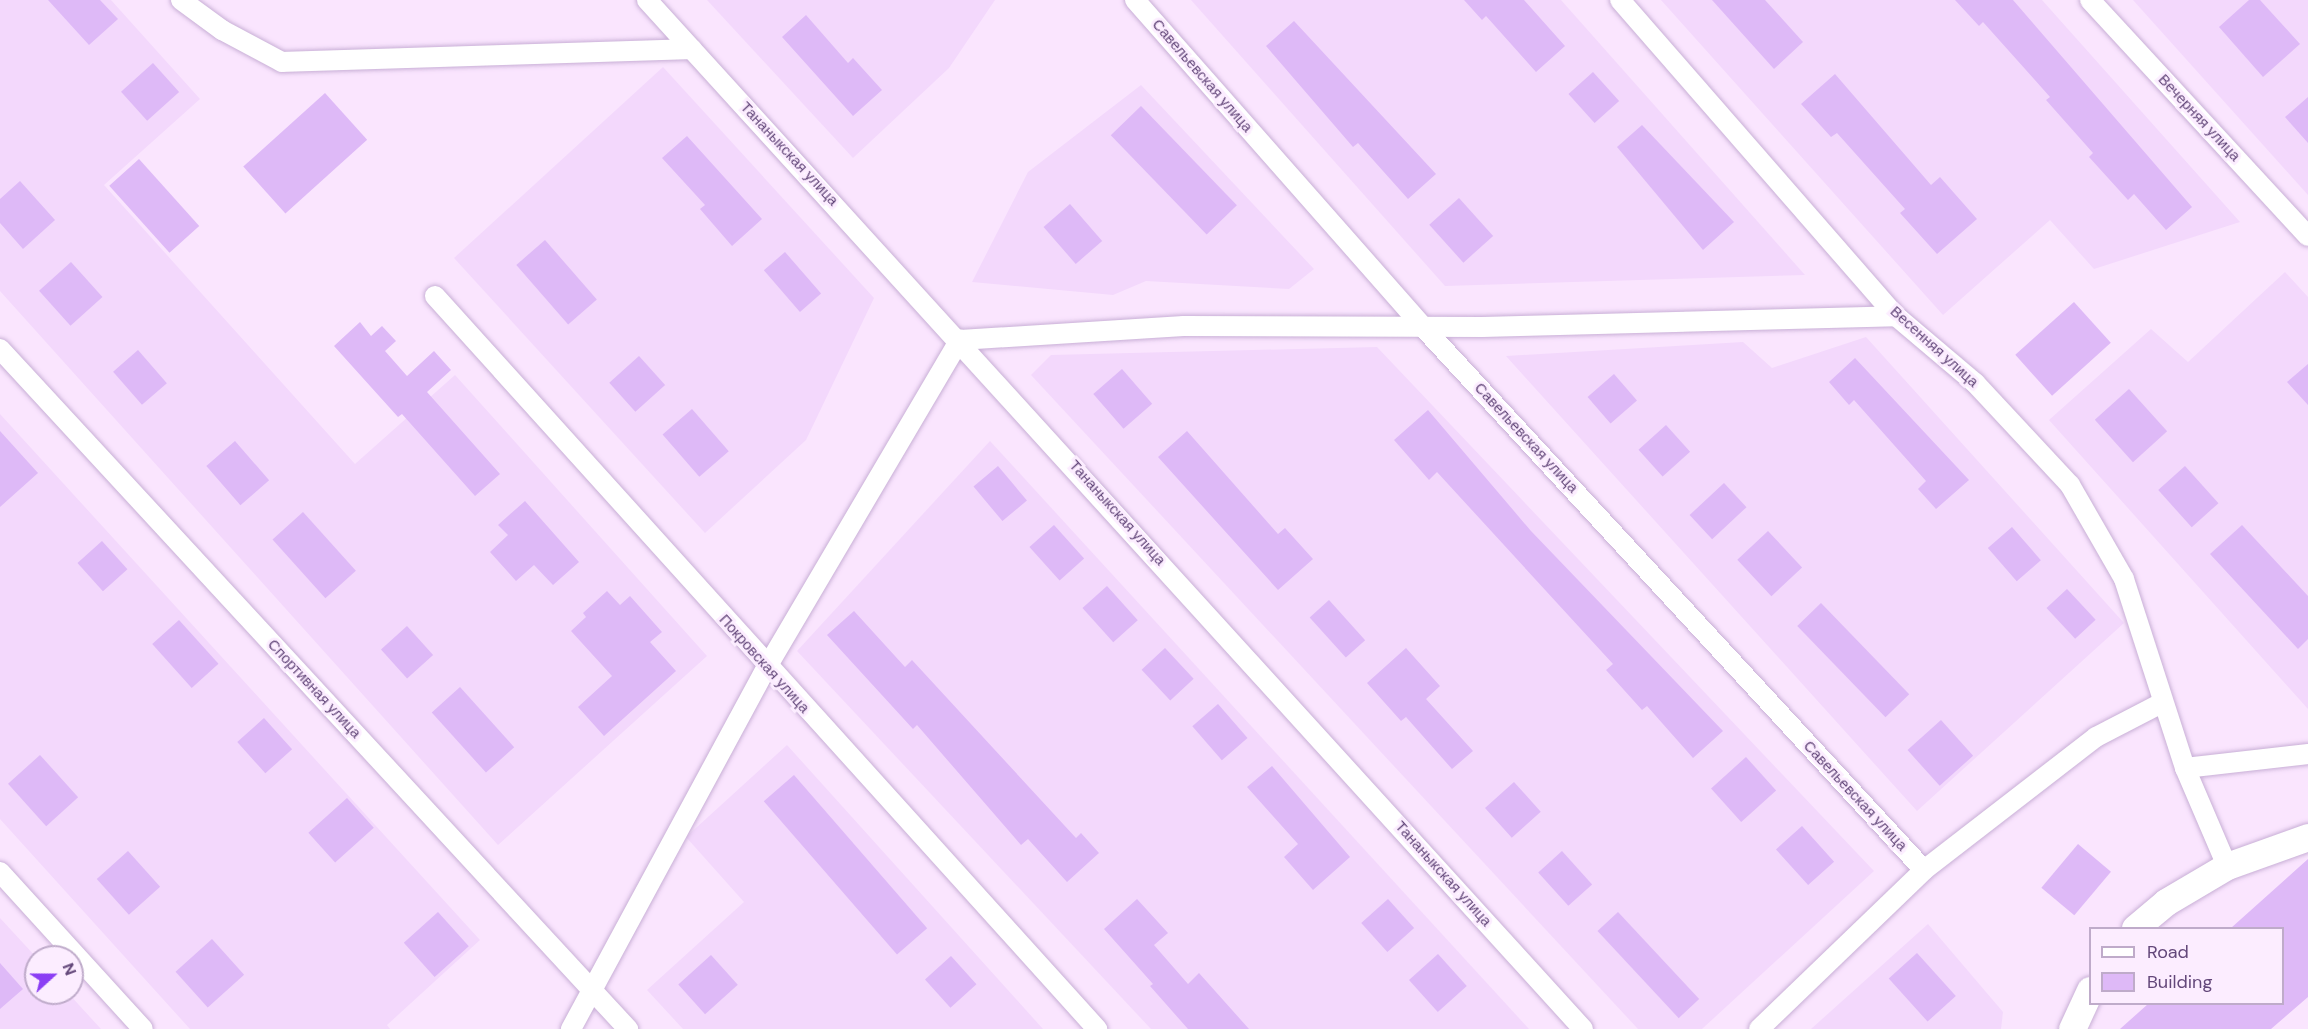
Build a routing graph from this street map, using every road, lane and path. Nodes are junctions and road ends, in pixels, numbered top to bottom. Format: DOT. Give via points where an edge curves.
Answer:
graph roads {
  1 [pos="181,0"];
  2 [pos="647,0"];
  3 [pos="1135,0"];
  4 [pos="1620,0"];
  5 [pos="2090,0"];
  6 [pos="692,49"];
  7 [pos="2308,236"];
  8 [pos="435,296"];
  9 [pos="1896,316"];
  10 [pos="1422,326"];
  11 [pos="960,340"];
  12 [pos="0,349"];
  13 [pos="767,667"];
  14 [pos="2162,703"];
  15 [pos="2308,754"];
  16 [pos="2185,768"];
  17 [pos="2308,837"];
  18 [pos="2227,866"];
  19 [pos="1924,870"];
  20 [pos="0,872"];
  21 [pos="2136,927"];
  22 [pos="593,991"];
  23 [pos="2089,994"];
  24 [pos="143,1029"];
  25 [pos="571,1029"];
  26 [pos="628,1029"];
  27 [pos="1097,1029"];
  28 [pos="1583,1029"];
  29 [pos="1759,1029"];
  30 [pos="2072,1029"];
  1 -- 6 [label="street" via="222,30 282,62"];
  2 -- 6 [label="street, Тананыкская улица"];
  3 -- 10 [label="street, Савельевская улица"];
  4 -- 9 [label="street, Весенняя улица"];
  5 -- 7 [label="street, Вечерняя улица"];
  6 -- 11 [label="street, Тананыкская улица"];
  8 -- 13 [label="street, Покровская улица"];
  9 -- 10 [label="street"];
  9 -- 14 [label="street, Весенняя улица" via="1975,383 2070,485 2124,579"];
  10 -- 11 [label="street" via="1184,326"];
  10 -- 19 [label="street, Савельевская улица"];
  11 -- 13 [label="street"];
  11 -- 28 [label="street, Тананыкская улица"];
  12 -- 22 [label="street, Спортивная улица"];
  13 -- 22 [label="street"];
  13 -- 27 [label="street, Покровская улица"];
  14 -- 16 [label="street, Весенняя улица"];
  14 -- 19 [label="street" via="2096,737"];
  15 -- 16 [label="street"];
  16 -- 18 [label="street, Весенняя улица"];
  17 -- 18 [label="main road"];
  18 -- 21 [label="main road" via="2166,902"];
  19 -- 29 [label="street"];
  20 -- 24 [label="street"];
  22 -- 25 [label="street"];
  22 -- 26 [label="street, Спортивная улица"];
  23 -- 30 [label="main road"];
}
